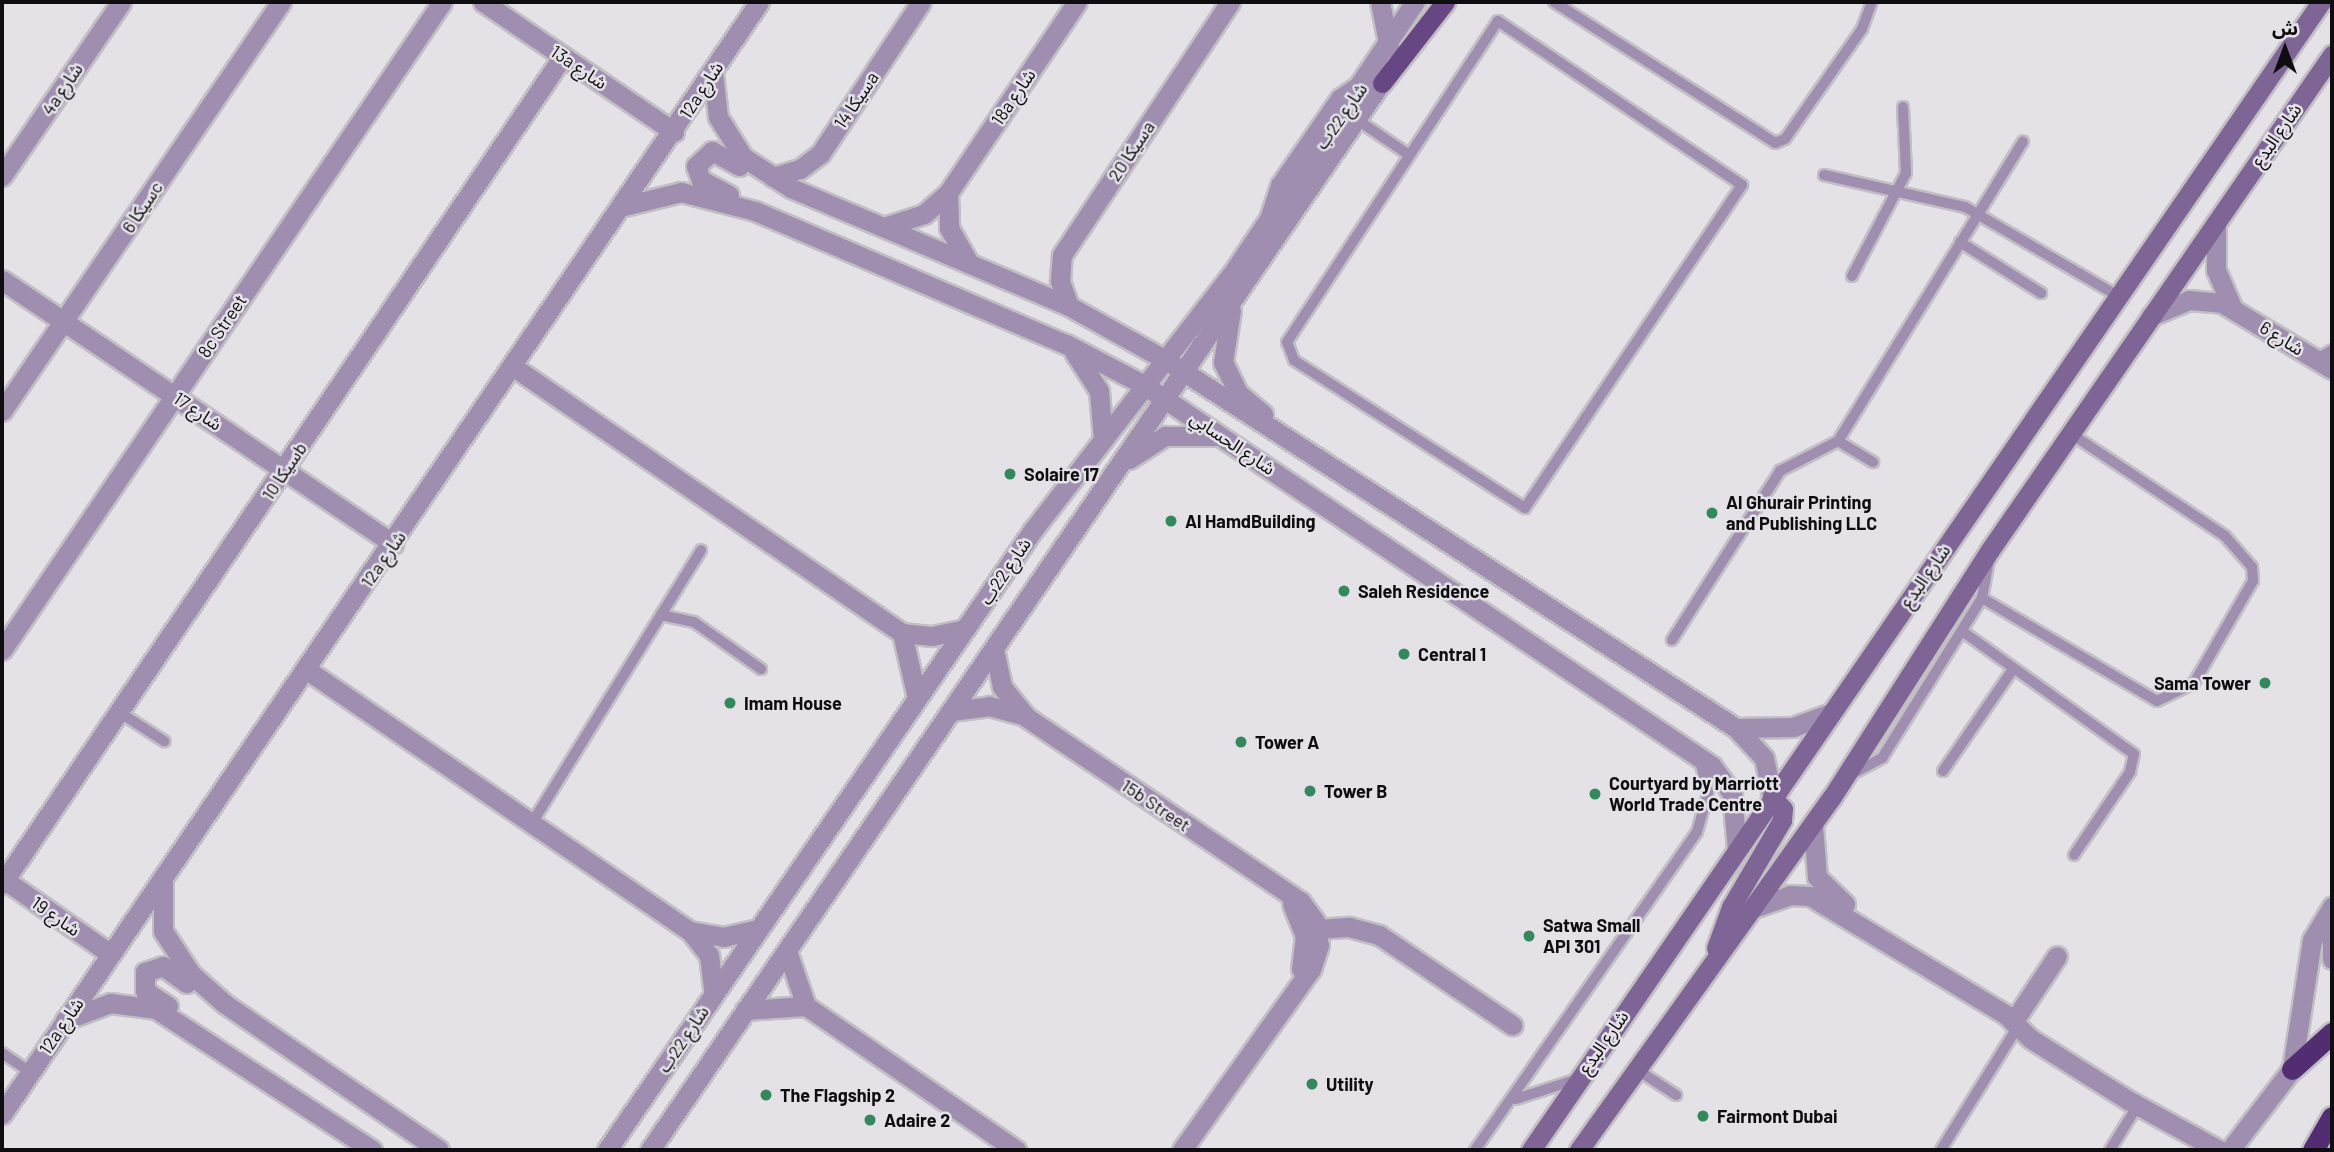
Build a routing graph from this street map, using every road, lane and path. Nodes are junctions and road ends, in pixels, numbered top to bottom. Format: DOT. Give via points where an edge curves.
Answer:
graph roads {
  1 [pos="121,2"];
  2 [pos="281,2"];
  3 [pos="442,2"];
  4 [pos="760,2"];
  5 [pos="921,2"];
  6 [pos="1077,2"];
  7 [pos="1230,2"];
  8 [pos="1380,2"];
  9 [pos="1415,2"];
  10 [pos="1429,2"];
  11 [pos="1444,2"];
  12 [pos="1553,2"];
  13 [pos="1872,2"];
  14 [pos="2321,2"];
  15 [pos="489,3"];
  16 [pos="1389,47"];
  17 [pos="2332,55"];
  18 [pos="563,57"];
  19 [pos="713,72"];
  20 [pos="1373,83"];
  21 [pos="1903,107"];
  22 [pos="1356,119"];
  23 [pos="674,132"];
  24 [pos="2023,142"];
  25 [pos="1409,155"];
  26 [pos="1824,175"];
  27 [pos="2,176"];
  28 [pos="773,177"];
  29 [pos="791,188"];
  30 [pos="1900,190"];
  31 [pos="948,193"];
  32 [pos="624,206"];
  33 [pos="755,211"];
  34 [pos="1977,214"];
  35 [pos="2216,223"];
  36 [pos="884,227"];
  37 [pos="1960,242"];
  38 [pos="970,264"];
  39 [pos="1852,276"];
  40 [pos="2,280"];
  41 [pos="1240,287"];
  42 [pos="2041,293"];
  43 [pos="2118,296"];
  44 [pos="1069,306"];
  45 [pos="2232,307"];
  46 [pos="2151,316"];
  47 [pos="64,322"];
  48 [pos="1066,344"];
  49 [pos="1164,359"];
  50 [pos="2327,359"];
  51 [pos="515,368"];
  52 [pos="1182,372"];
  53 [pos="1144,385"];
  54 [pos="175,396"];
  55 [pos="1164,397"];
  56 [pos="2,411"];
  57 [pos="2070,433"];
  58 [pos="1286,437"];
  59 [pos="1229,439"];
  60 [pos="1103,440"];
  61 [pos="1838,441"];
  62 [pos="1873,462"];
  63 [pos="285,469"];
  64 [pos="1118,469"];
  65 [pos="393,544"];
  66 [pos="701,550"];
  67 [pos="1990,550"];
  68 [pos="1982,598"];
  69 [pos="662,615"];
  70 [pos="965,629"];
  71 [pos="1962,631"];
  72 [pos="902,633"];
  73 [pos="1672,640"];
  74 [pos="994,649"];
  75 [pos="2,650"];
  76 [pos="2013,668"];
  77 [pos="761,669"];
  78 [pos="307,670"];
  79 [pos="917,698"];
  80 [pos="951,711"];
  81 [pos="119,712"];
  82 [pos="1831,713"];
  83 [pos="1026,717"];
  84 [pos="1736,728"];
  85 [pos="164,741"];
  86 [pos="1700,757"];
  87 [pos="1943,771"];
  88 [pos="1846,777"];
  89 [pos="1772,797"];
  90 [pos="532,823"];
  91 [pos="1813,825"];
  92 [pos="1737,849"];
  93 [pos="2074,855"];
  94 [pos="163,880"];
  95 [pos="3,881"];
  96 [pos="1286,894"];
  97 [pos="1756,907"];
  98 [pos="2332,907"];
  99 [pos="759,929"];
  100 [pos="1318,929"];
  101 [pos="691,931"];
  102 [pos="2332,933"];
  103 [pos="787,951"];
  104 [pos="1715,952"];
  105 [pos="109,953"];
  106 [pos="2057,956"];
  107 [pos="2332,959"];
  108 [pos="1935,972"];
  109 [pos="1293,989"];
  110 [pos="715,993"];
  111 [pos="225,1004"];
  112 [pos="806,1006"];
  113 [pos="746,1010"];
  114 [pos="65,1020"];
  115 [pos="1512,1025"];
  116 [pos="2015,1025"];
  117 [pos="2332,1033"];
  118 [pos="203,1035"];
  119 [pos="2,1053"];
  120 [pos="1636,1069"];
  121 [pos="2292,1069"];
  122 [pos="30,1072"];
  123 [pos="1578,1079"];
  124 [pos="1676,1095"];
  125 [pos="1510,1102"];
  126 [pos="2138,1105"];
  127 [pos="2,1114"];
  128 [pos="2332,1117"];
  129 [pos="372,1150"];
  130 [pos="439,1150"];
  131 [pos="607,1150"];
  132 [pos="650,1150"];
  133 [pos="1016,1150"];
  134 [pos="1182,1150"];
  135 [pos="1475,1150"];
  136 [pos="1531,1150"];
  137 [pos="1579,1150"];
  138 [pos="1941,1150"];
  139 [pos="2110,1150"];
  140 [pos="2219,1150"];
  141 [pos="2231,1150"];
  142 [pos="2313,1150"];
  1 -- 27 [label="street, 4a شارع"];
  2 -- 47 [label="street, سيكا 6c"];
  3 -- 54 [label="street, 8c Street"];
  4 -- 19 [label="street, 12a شارع"];
  5 -- 28 [label="street, سيكا 14a" via="820,154 800,169"];
  6 -- 31 [label="street, 18a شارع"];
  7 -- 44 [label="street, سيكا 20a" via="1062,255 1060,281"];
  8 -- 16 [label="street"];
  9 -- 16 [label="street, شارع 22ب"];
  10 -- 20 [label="street, شارع 22ب"];
  11 -- 20 [label="main road"];
  12 -- 13 [label="lane" via="1775,143 1785,139 1862,29"];
  14 -- 43 [label="main road, شارع البدع"];
  15 -- 18 [label="street, 13a شارع"];
  16 -- 20 [label="street, شارع 22ب"];
  17 -- 35 [label="main road, شارع البدع"];
  18 -- 23 [label="street, 13a شارع"];
  18 -- 63 [label="street, سيكا 10b"];
  19 -- 23 [label="street, 12a شارع"];
  19 -- 28 [label="street, شارع الحسابي" via="723,132 743,157"];
  20 -- 22 [label="street, شارع 22ب"];
  20 -- 49 [label="street, شارع 22ب"];
  21 -- 30 [label="lane" via="1908,154"];
  22 -- 25 [label="lane"];
  22 -- 41 [label="street, شارع 22ب"];
  23 -- 32 [label="street, 12a شارع"];
  24 -- 34 [label="lane"];
  25 -- 25 [label="lane" via="1292,329 1287,348 1294,360 1525,508 1742,185 1498,22"];
  26 -- 30 [label="lane"];
  28 -- 29 [label="street, شارع الحسابي"];
  29 -- 33 [label="street" via="754,177 720,152 705,153 696,166 701,180"];
  29 -- 36 [label="street, شارع الحسابي"];
  30 -- 34 [label="lane"];
  30 -- 39 [label="lane"];
  31 -- 36 [label="street, 18a شارع" via="915,219"];
  31 -- 38 [label="street" via="949,228"];
  32 -- 33 [label="street, شارع الحسابي" via="681,192"];
  32 -- 51 [label="street, 12a شارع"];
  33 -- 48 [label="street, شارع الحسابي"];
  34 -- 37 [label="lane"];
  34 -- 43 [label="lane"];
  35 -- 45 [label="street" via="2216,270"];
  35 -- 46 [label="main road, شارع البدع"];
  36 -- 38 [label="street, شارع الحسابي"];
  37 -- 42 [label="lane"];
  37 -- 61 [label="lane"];
  38 -- 44 [label="street, شارع الحسابي"];
  40 -- 47 [label="street, شارع 17"];
  41 -- 52 [label="street, شارع 22ب"];
  41 -- 58 [label="street" via="1224,332 1223,362 1238,393"];
  43 -- 82 [label="main road, شارع البدع"];
  44 -- 49 [label="street, شارع الحسابي"];
  45 -- 46 [label="street, شارع 6" via="2200,299"];
  45 -- 50 [label="street, شارع 6"];
  46 -- 57 [label="main road, شارع البدع"];
  47 -- 54 [label="street, شارع 17"];
  47 -- 56 [label="street, سيكا 6c"];
  48 -- 53 [label="street, شارع الحسابي"];
  48 -- 60 [label="street" via="1099,391"];
  49 -- 52 [label="street, شارع الحسابي"];
  49 -- 53 [label="street, شارع 22ب"];
  51 -- 65 [label="street, 12a شارع"];
  51 -- 72 [label="street"];
  52 -- 55 [label="street, شارع 22ب"];
  52 -- 58 [label="street, شارع الحسابي"];
  53 -- 55 [label="street, شارع الحسابي"];
  53 -- 60 [label="street, شارع 22ب"];
  54 -- 63 [label="street, شارع 17"];
  54 -- 75 [label="street, 8c Street"];
  55 -- 59 [label="street, شارع الحسابي"];
  55 -- 64 [label="street, شارع 22ب"];
  57 -- 67 [label="main road, شارع البدع"];
  57 -- 68 [label="lane" via="2225,536 2252,567 2253,581 2193,683 2157,701"];
  58 -- 84 [label="street, شارع الحسابي"];
  59 -- 64 [label="street" via="1203,432 1165,436"];
  59 -- 86 [label="street, شارع الحسابي"];
  60 -- 70 [label="street, شارع 22ب"];
  61 -- 62 [label="lane"];
  61 -- 73 [label="lane" via="1780,471"];
  63 -- 65 [label="street, شارع 17"];
  63 -- 81 [label="street, سيكا 10b"];
  64 -- 74 [label="street, شارع 22ب"];
  65 -- 78 [label="street, 12a شارع"];
  66 -- 69 [label="lane"];
  67 -- 68 [label="lane"];
  67 -- 88 [label="main road, شارع البدع"];
  68 -- 71 [label="lane"];
  69 -- 77 [label="lane" via="694,622"];
  69 -- 90 [label="lane"];
  70 -- 72 [label="street" via="932,636"];
  70 -- 79 [label="street, شارع 22ب"];
  71 -- 76 [label="lane"];
  71 -- 88 [label="lane" via="1882,758"];
  72 -- 79 [label="street"];
  74 -- 80 [label="street, شارع 22ب"];
  74 -- 83 [label="street, 15b Street" via="1002,687"];
  76 -- 87 [label="lane"];
  76 -- 93 [label="lane" via="2134,754 2130,772"];
  78 -- 90 [label="street"];
  78 -- 94 [label="street, 12a شارع"];
  79 -- 99 [label="street, شارع 22ب"];
  80 -- 83 [label="street, 15b Street" via="989,706"];
  80 -- 103 [label="street, شارع 22ب"];
  81 -- 85 [label="lane"];
  81 -- 95 [label="street, سيكا 10b"];
  82 -- 84 [label="street" via="1793,727"];
  82 -- 89 [label="main road, شارع البدع"];
  83 -- 96 [label="street, 15b Street"];
  84 -- 89 [label="street, شارع الحسابي" via="1765,758"];
  86 -- 92 [label="street, شارع الحسابي" via="1731,794"];
  86 -- 125 [label="lane" via="1708,793 1697,832"];
  88 -- 91 [label="main road, شارع البدع"];
  89 -- 92 [label="main road, شارع البدع"];
  89 -- 104 [label="main road" via="1783,809 1782,820 1731,907"];
  90 -- 101 [label="street"];
  91 -- 97 [label="main road, شارع البدع"];
  91 -- 108 [label="street" via="1813,863 1826,890"];
  92 -- 123 [label="main road, شارع البدع"];
  94 -- 105 [label="street, 12a شارع"];
  94 -- 111 [label="street" via="160,919 170,948"];
  95 -- 105 [label="street, شارع 19"];
  96 -- 100 [label="street, 15b Street" via="1306,907"];
  96 -- 109 [label="street" via="1305,936"];
  97 -- 104 [label="main road, شارع البدع"];
  97 -- 108 [label="street" via="1790,895 1810,896"];
  98 -- 121 [label="street" via="2312,940"];
  99 -- 101 [label="street" via="723,937"];
  99 -- 110 [label="street, شارع 22ب"];
  100 -- 109 [label="street" via="1315,961"];
  100 -- 115 [label="street" via="1349,927 1379,935"];
  101 -- 110 [label="street" via="709,956"];
  102 -- 107 [label="street"];
  103 -- 112 [label="street"];
  103 -- 113 [label="street, شارع 22ب"];
  104 -- 120 [label="main road, شارع البدع"];
  105 -- 114 [label="street, 12a شارع"];
  106 -- 116 [label="street"];
  108 -- 116 [label="street"];
  109 -- 134 [label="street"];
  110 -- 131 [label="street, شارع 22ب"];
  111 -- 118 [label="street" via="210,1002 163,966 145,972 145,991"];
  111 -- 130 [label="street"];
  112 -- 113 [label="street"];
  112 -- 133 [label="street"];
  113 -- 132 [label="street, شارع 22ب"];
  114 -- 118 [label="street" via="125,1003 156,1009"];
  114 -- 122 [label="street, 12a شارع"];
  116 -- 126 [label="street"];
  116 -- 138 [label="lane"];
  117 -- 121 [label="highway"];
  118 -- 129 [label="street"];
  119 -- 122 [label="lane"];
  120 -- 124 [label="lane"];
  120 -- 137 [label="main road, شارع البدع"];
  121 -- 141 [label="street"];
  122 -- 127 [label="street, 12a شارع"];
  123 -- 125 [label="lane"];
  123 -- 136 [label="main road, شارع البدع"];
  125 -- 135 [label="lane"];
  126 -- 139 [label="lane"];
  126 -- 140 [label="street"];
  128 -- 142 [label="highway"];
}
